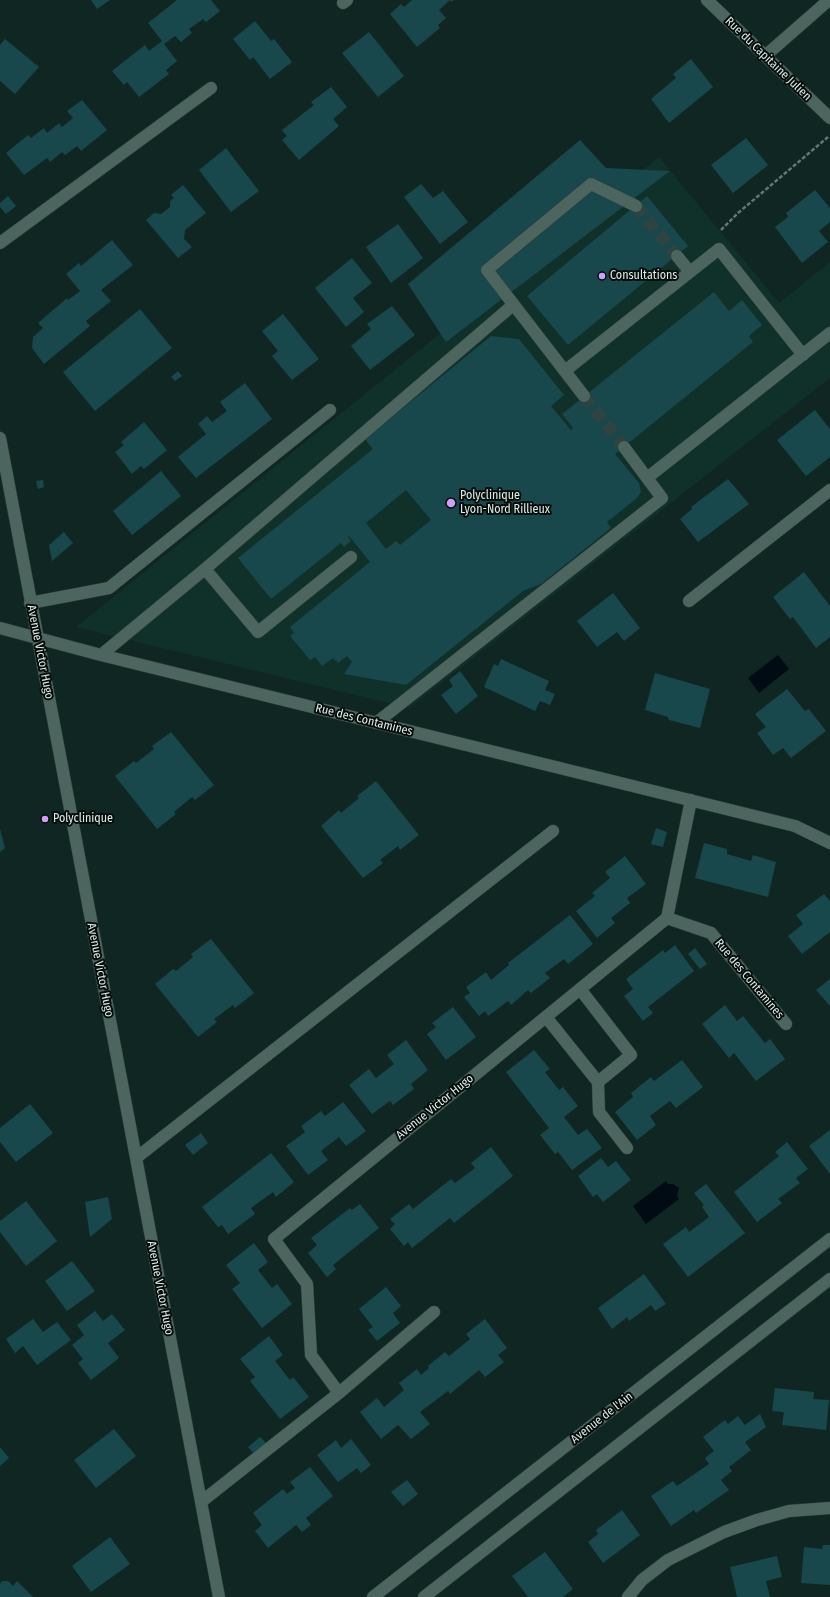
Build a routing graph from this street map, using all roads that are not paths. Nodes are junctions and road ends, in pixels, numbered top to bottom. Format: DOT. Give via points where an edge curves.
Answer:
graph roads {
  1 [pos="707,0"];
  2 [pos="829,0"];
  3 [pos="765,56"];
  4 [pos="211,88"];
  5 [pos="830,118"];
  6 [pos="636,206"];
  7 [pos="0,243"];
  8 [pos="677,256"];
  9 [pos="690,272"];
  10 [pos="514,305"];
  11 [pos="830,333"];
  12 [pos="803,355"];
  13 [pos="566,370"];
  14 [pos="584,396"];
  15 [pos="330,410"];
  16 [pos="0,438"];
  17 [pos="624,447"];
  18 [pos="647,478"];
  19 [pos="830,490"];
  20 [pos="351,557"];
  21 [pos="205,569"];
  22 [pos="689,601"];
  23 [pos="30,603"];
  24 [pos="0,628"];
  25 [pos="37,638"];
  26 [pos="101,654"];
  27 [pos="376,723"];
  28 [pos="691,800"];
  29 [pos="553,831"];
  30 [pos="830,843"];
  31 [pos="668,918"];
  32 [pos="580,989"];
  33 [pos="546,1017"];
  34 [pos="786,1024"];
  35 [pos="598,1082"];
  36 [pos="627,1148"];
  37 [pos="136,1158"];
  38 [pos="830,1239"];
  39 [pos="830,1279"];
  40 [pos="434,1312"];
  41 [pos="339,1393"];
  42 [pos="201,1502"];
  43 [pos="830,1508"];
  44 [pos="219,1597"];
  45 [pos="373,1597"];
  46 [pos="424,1597"];
  47 [pos="628,1597"];
  1 -- 3 [label="street, Rue du Capitaine Julien"];
  2 -- 3 [label="street"];
  3 -- 5 [label="street, Rue du Capitaine Julien"];
  4 -- 7 [label="street"];
  6 -- 10 [label="street" via="591,184 487,270"];
  8 -- 9 [label="street"];
  9 -- 12 [label="street" via="720,249"];
  9 -- 13 [label="street"];
  10 -- 13 [label="street"];
  10 -- 21 [label="street"];
  11 -- 12 [label="street"];
  12 -- 18 [label="street"];
  13 -- 14 [label="street"];
  15 -- 23 [label="street" via="109,588"];
  16 -- 23 [label="street, Avenue Victor Hugo"];
  17 -- 18 [label="street"];
  18 -- 27 [label="street" via="662,498"];
  19 -- 22 [label="street"];
  20 -- 21 [label="street" via="258,632"];
  21 -- 26 [label="street"];
  23 -- 25 [label="street, Avenue Victor Hugo"];
  24 -- 25 [label="street, Rue des Contamines"];
  25 -- 26 [label="street, Rue des Contamines"];
  25 -- 37 [label="street, Avenue Victor Hugo"];
  26 -- 27 [label="street, Rue des Contamines"];
  27 -- 28 [label="street, Rue des Contamines"];
  28 -- 30 [label="street, Rue des Contamines" via="795,826"];
  28 -- 31 [label="street"];
  29 -- 37 [label="street"];
  31 -- 32 [label="street"];
  31 -- 34 [label="street, Rue des Contamines" via="711,933"];
  32 -- 33 [label="street"];
  32 -- 35 [label="street" via="631,1055"];
  33 -- 35 [label="street"];
  33 -- 41 [label="street, Avenue Victor Hugo" via="274,1239 307,1284 311,1355"];
  35 -- 36 [label="street" via="599,1112"];
  37 -- 42 [label="street, Avenue Victor Hugo"];
  38 -- 45 [label="street, Avenue de l'Ain"];
  39 -- 46 [label="street"];
  40 -- 41 [label="street"];
  41 -- 42 [label="street"];
  42 -- 44 [label="street, Avenue Victor Hugo"];
  43 -- 47 [label="street" via="789,1511 724,1532 668,1560 642,1580"];
}
